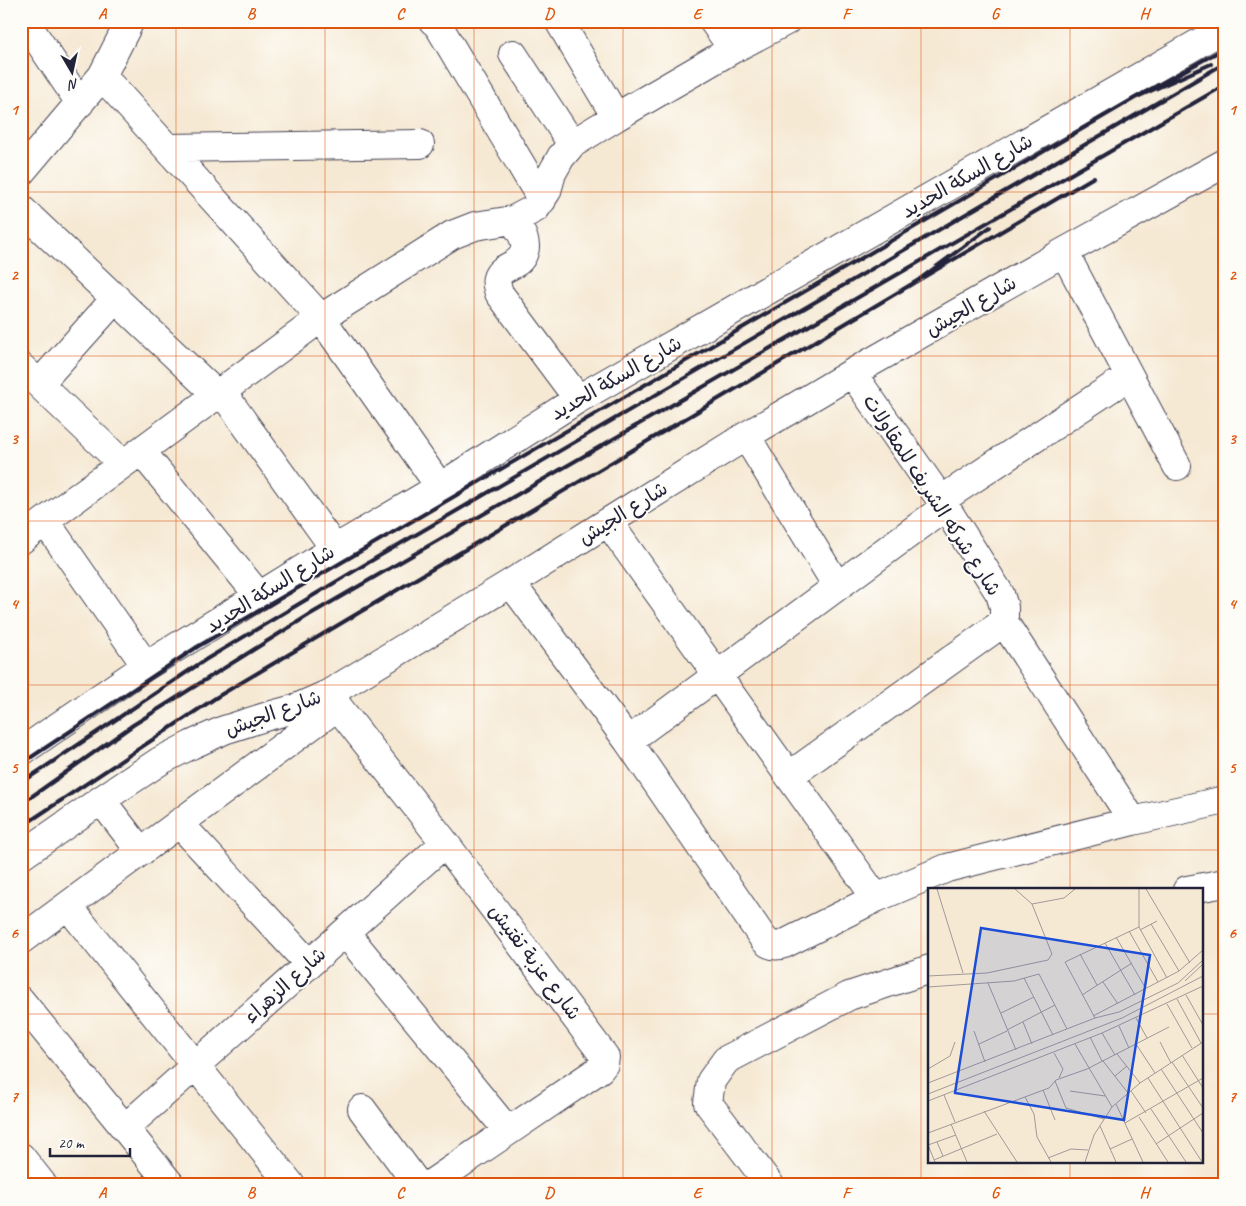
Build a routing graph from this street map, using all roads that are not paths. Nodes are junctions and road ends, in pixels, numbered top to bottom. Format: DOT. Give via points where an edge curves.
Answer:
graph roads {
  1 [pos="25,21"];
  2 [pos="130,21"];
  3 [pos="433,21"];
  4 [pos="559,21"];
  5 [pos="713,21"];
  6 [pos="786,21"];
  7 [pos="1225,28"];
  8 [pos="733,49"];
  9 [pos="513,54"];
  10 [pos="102,76"];
  11 [pos="80,103"];
  12 [pos="616,117"];
  13 [pos="420,144"];
  14 [pos="572,144"];
  15 [pos="168,148"];
  16 [pos="1225,163"];
  17 [pos="21,172"];
  18 [pos="542,200"];
  19 [pos="21,208"];
  20 [pos="513,220"];
  21 [pos="1064,252"];
  22 [pos="116,298"];
  23 [pos="321,318"];
  24 [pos="852,373"];
  25 [pos="30,376"];
  26 [pos="1129,376"];
  27 [pos="220,393"];
  28 [pos="578,399"];
  29 [pos="746,436"];
  30 [pos="132,458"];
  31 [pos="1177,466"];
  32 [pos="440,487"];
  33 [pos="943,503"];
  34 [pos="45,520"];
  35 [pos="608,522"];
  36 [pos="21,540"];
  37 [pos="335,549"];
  38 [pos="511,583"];
  39 [pos="837,586"];
  40 [pos="259,596"];
  41 [pos="1004,622"];
  42 [pos="146,666"];
  43 [pos="717,675"];
  44 [pos="333,700"];
  45 [pos="25,741"];
  46 [pos="628,741"];
  47 [pos="789,776"];
  48 [pos="101,800"];
  49 [pos="1225,800"];
  50 [pos="1133,821"];
  51 [pos="179,824"];
  52 [pos="445,843"];
  53 [pos="141,852"];
  54 [pos="21,856"];
  55 [pos="1225,883"];
  56 [pos="1198,888"];
  57 [pos="876,898"];
  58 [pos="68,906"];
  59 [pos="345,932"];
  60 [pos="21,940"];
  61 [pos="309,964"];
  62 [pos="928,970"];
  63 [pos="21,1001"];
  64 [pos="196,1065"];
  65 [pos="362,1109"];
  66 [pos="125,1128"];
  67 [pos="508,1132"];
  68 [pos="21,1157"];
  69 [pos="43,1185"];
  70 [pos="172,1185"];
  71 [pos="291,1185"];
  72 [pos="418,1185"];
  73 [pos="429,1185"];
  74 [pos="770,1185"];
  1 -- 11 [label="street"];
  2 -- 10 [label="street"];
  3 -- 18 [label="street"];
  4 -- 12 [label="street"];
  5 -- 8 [label="street"];
  6 -- 8 [label="street"];
  7 -- 28 [label="street, شارع السكة الحديد"];
  8 -- 12 [label="street"];
  9 -- 14 [label="street"];
  10 -- 11 [label="street"];
  10 -- 15 [label="street"];
  11 -- 17 [label="street"];
  12 -- 14 [label="street"];
  13 -- 15 [label="street"];
  14 -- 18 [label="street" via="552,173"];
  15 -- 23 [label="street"];
  16 -- 21 [label="street, شارع الجيش"];
  18 -- 20 [label="street" via="536,208"];
  19 -- 22 [label="street"];
  20 -- 23 [label="street" via="475,226 452,235"];
  20 -- 28 [label="street" via="524,238 524,255 519,262 500,272 496,285"];
  21 -- 24 [label="street, شارع الجيش"];
  21 -- 26 [label="street"];
  22 -- 25 [label="street"];
  22 -- 27 [label="street"];
  23 -- 27 [label="street"];
  23 -- 32 [label="street"];
  24 -- 29 [label="street, شارع الجيش"];
  24 -- 33 [label="street, شارع شركه الشريف للمقاولات"];
  25 -- 30 [label="street"];
  26 -- 31 [label="street"];
  26 -- 33 [label="street"];
  27 -- 30 [label="street"];
  27 -- 37 [label="street"];
  28 -- 32 [label="street, شارع السكة الحديد"];
  29 -- 35 [label="street, شارع الجيش"];
  29 -- 39 [label="street"];
  30 -- 34 [label="street"];
  30 -- 40 [label="street"];
  32 -- 37 [label="street, شارع السكة الحديد"];
  33 -- 39 [label="street"];
  33 -- 41 [label="street, شارع شركه الشريف للمقاولات" via="1000,594"];
  34 -- 36 [label="street"];
  34 -- 42 [label="street"];
  35 -- 38 [label="street, شارع الجيش"];
  35 -- 43 [label="street"];
  37 -- 40 [label="street, شارع السكة الحديد"];
  38 -- 44 [label="street, شارع الجيش"];
  38 -- 46 [label="street"];
  39 -- 43 [label="street"];
  40 -- 42 [label="street, شارع السكة الحديد"];
  41 -- 47 [label="street"];
  41 -- 50 [label="street, شارع شركه الشريف للمقاولات"];
  42 -- 45 [label="street, شارع السكة الحديد"];
  43 -- 46 [label="street"];
  43 -- 47 [label="street"];
  44 -- 48 [label="street, شارع الجيش" via="224,730 160,761"];
  44 -- 51 [label="street"];
  44 -- 52 [label="street, شارع عزبة تفتيش"];
  46 -- 57 [label="street" via="767,943 772,946 784,944"];
  47 -- 57 [label="street"];
  48 -- 53 [label="street"];
  48 -- 54 [label="street, شارع الجيش"];
  49 -- 50 [label="street"];
  50 -- 57 [label="street" via="948,868"];
  51 -- 53 [label="street"];
  51 -- 61 [label="street"];
  52 -- 59 [label="street, شارع الزهراء"];
  52 -- 67 [label="street, شارع عزبة تفتيش" via="605,1057 600,1069"];
  53 -- 58 [label="street"];
  55 -- 56 [label="street"];
  58 -- 60 [label="street"];
  58 -- 64 [label="street"];
  59 -- 61 [label="street, شارع الزهراء"];
  59 -- 67 [label="street"];
  61 -- 64 [label="street, شارع الزهراء"];
  62 -- 74 [label="street" via="849,996 726,1060 711,1081 708,1103"];
  63 -- 66 [label="street"];
  64 -- 66 [label="street, شارع الزهراء"];
  64 -- 71 [label="street"];
  65 -- 72 [label="street"];
  66 -- 70 [label="street"];
  67 -- 73 [label="street, شارع عزبة تفتيش"];
  68 -- 69 [label="street"];
}
